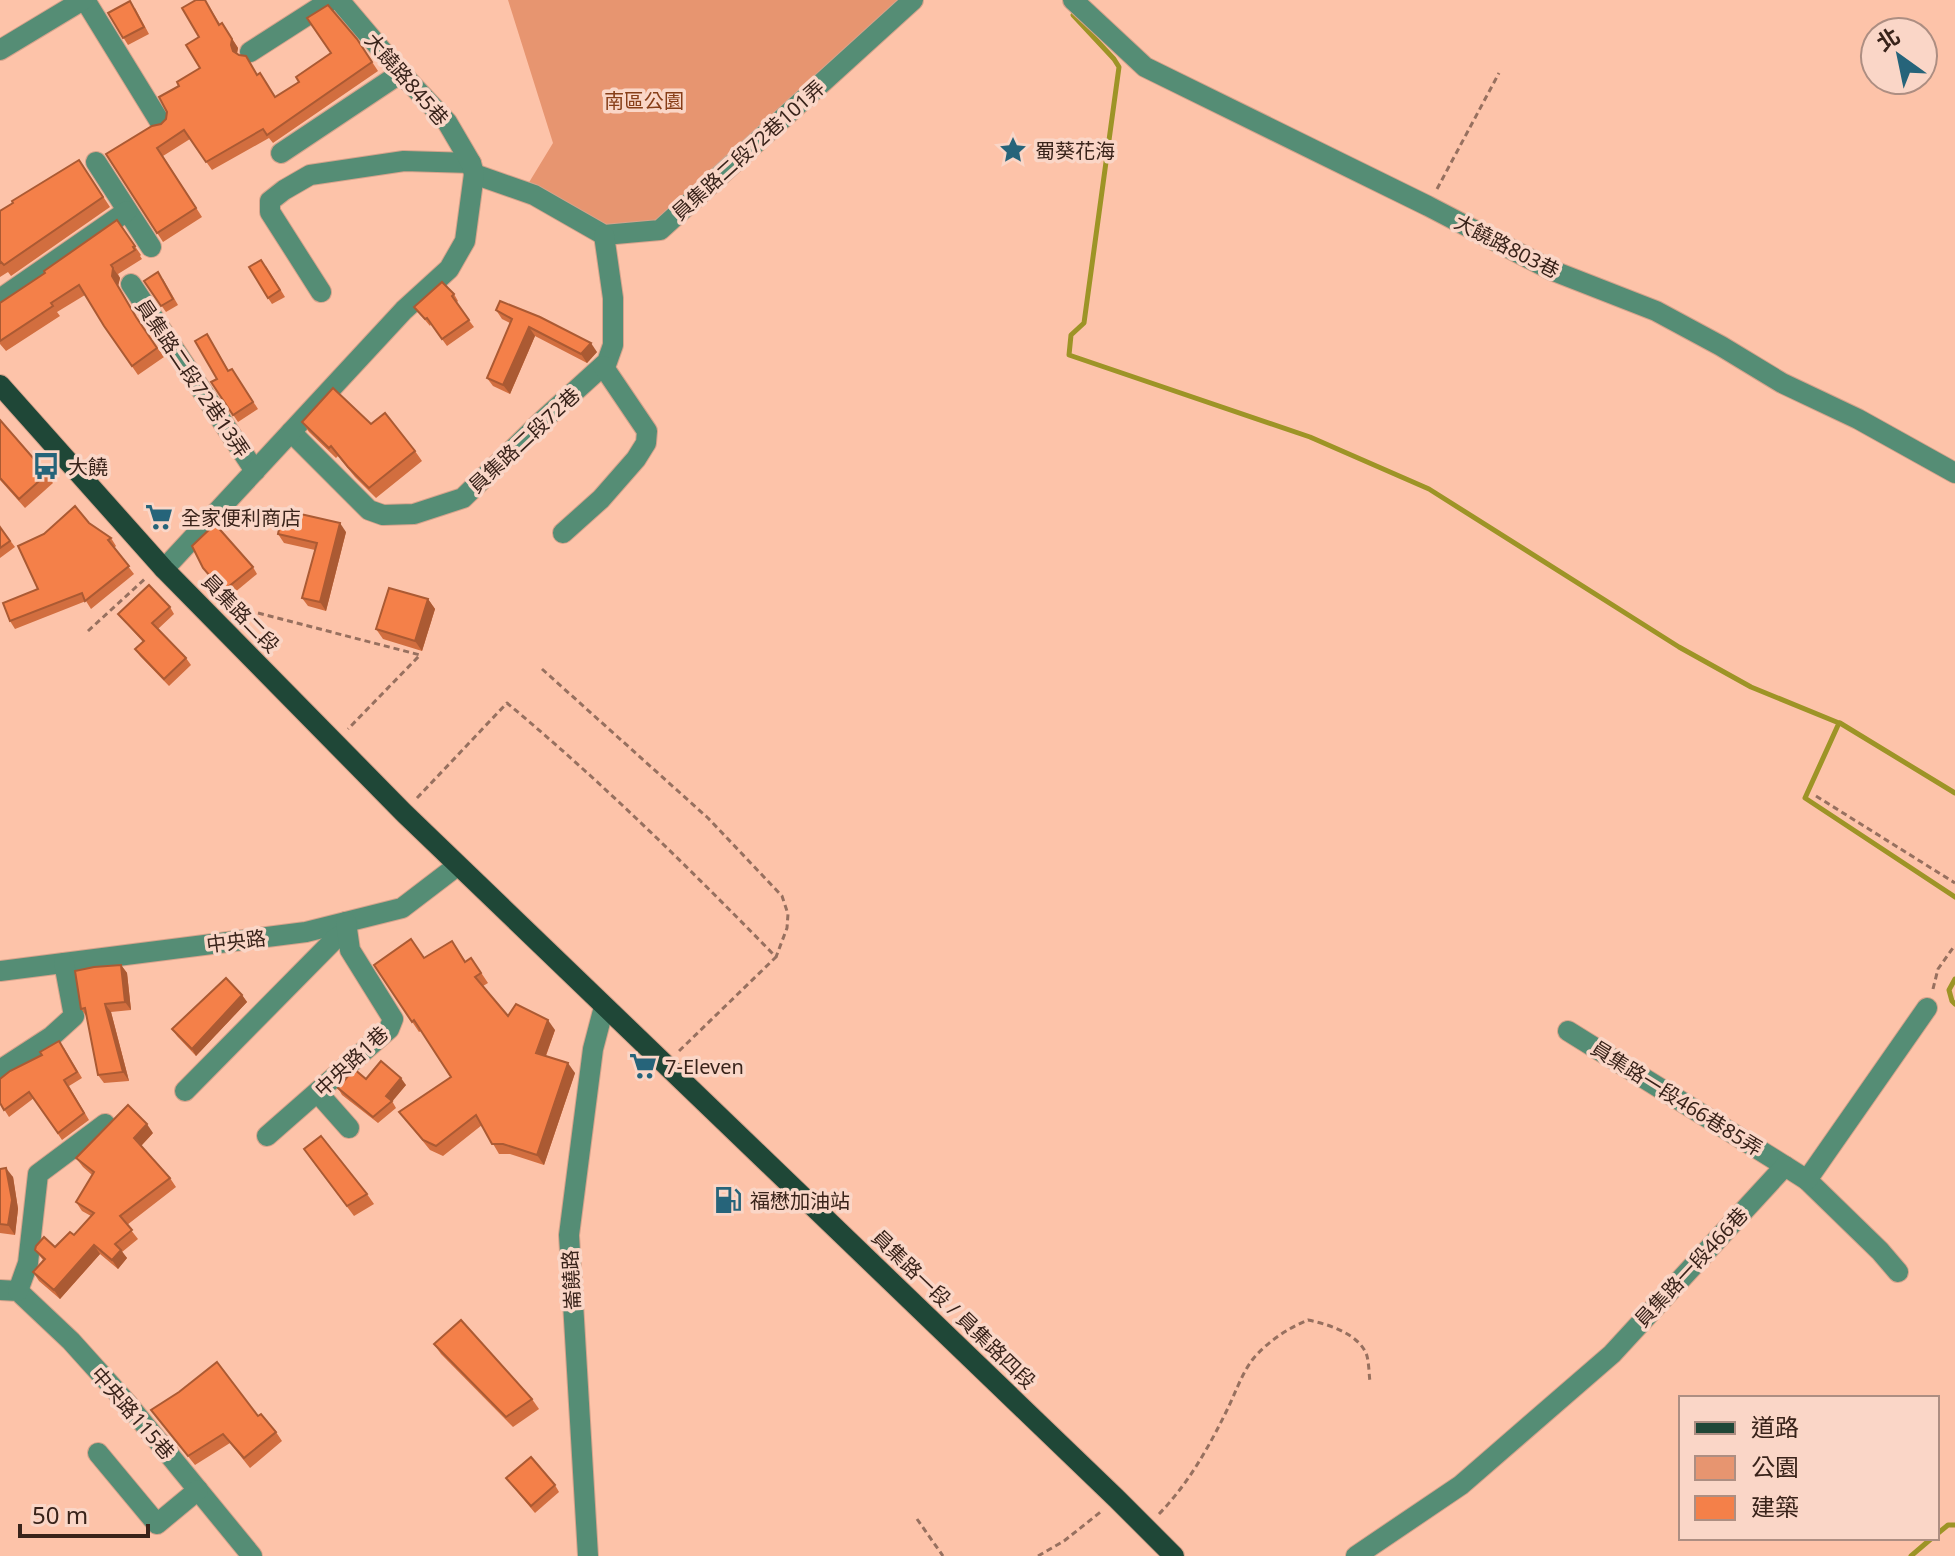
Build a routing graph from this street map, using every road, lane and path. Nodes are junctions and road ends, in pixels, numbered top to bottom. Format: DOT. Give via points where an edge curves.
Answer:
graph roads {
  1 [pos="84,0"];
  2 [pos="331,0"];
  3 [pos="339,0"];
  4 [pos="913,0"];
  5 [pos="1073,0"];
  6 [pos="0,50"];
  7 [pos="250,52"];
  8 [pos="401,73"];
  9 [pos="1499,73"];
  10 [pos="160,122"];
  11 [pos="281,153"];
  12 [pos="96,162"];
  13 [pos="472,168"];
  14 [pos="1428,206"];
  15 [pos="127,211"];
  16 [pos="604,235"];
  17 [pos="151,247"];
  18 [pos="131,284"];
  19 [pos="321,292"];
  20 [pos="0,299"];
  21 [pos="603,366"];
  22 [pos="0,385"];
  23 [pos="291,432"];
  24 [pos="255,471"];
  25 [pos="1955,473"];
  26 [pos="563,533"];
  27 [pos="164,569"];
  28 [pos="258,613"];
  29 [pos="88,631"];
  30 [pos="542,669"];
  31 [pos="334,743"];
  32 [pos="1816,796"];
  33 [pos="404,813"];
  34 [pos="457,866"];
  35 [pos="1955,883"];
  36 [pos="346,927"];
  37 [pos="1955,945"];
  38 [pos="776,957"];
  39 [pos="64,963"];
  40 [pos="0,971"];
  41 [pos="604,1007"];
  42 [pos="1927,1008"];
  43 [pos="1568,1031"];
  44 [pos="665,1064"];
  45 [pos="0,1070"];
  46 [pos="185,1091"];
  47 [pos="318,1093"];
  48 [pos="105,1124"];
  49 [pos="349,1128"];
  50 [pos="267,1136"];
  51 [pos="1785,1166"];
  52 [pos="1807,1180"];
  53 [pos="1898,1272"];
  54 [pos="9,1291"];
  55 [pos="1370,1382"];
  56 [pos="98,1453"];
  57 [pos="198,1490"];
  58 [pos="1117,1499"];
  59 [pos="917,1519"];
  60 [pos="1146,1528"];
  61 [pos="252,1556"];
  62 [pos="588,1556"];
  63 [pos="943,1556"];
  64 [pos="1038,1556"];
  65 [pos="1174,1556"];
  66 [pos="1356,1556"];
  1 -- 6 [label="street"];
  1 -- 10 [label="street"];
  2 -- 7 [label="street"];
  3 -- 8 [label="street, 大饒路845巷"];
  4 -- 16 [label="street, 員集路二段72巷101弄" via="660,230"];
  5 -- 14 [label="street, 大饒路803巷" via="1145,67"];
  8 -- 11 [label="street"];
  8 -- 13 [label="street, 大饒路845巷" via="447,122"];
  9 -- 14 [label="path"];
  12 -- 15 [label="street"];
  13 -- 16 [label="street"];
  13 -- 19 [label="street" via="404,161 310,175 270,201 270,212"];
  13 -- 23 [label="street" via="465,241 449,269"];
  14 -- 25 [label="street, 大饒路803巷" via="1551,270 1656,311"];
  15 -- 17 [label="street"];
  15 -- 20 [label="street"];
  16 -- 21 [label="street" via="613,345"];
  18 -- 24 [label="street, 員集路二段72巷13弄"];
  21 -- 23 [label="street, 員集路二段72巷" via="463,498 414,514 369,510"];
  21 -- 26 [label="street" via="647,431 646,443 601,499"];
  22 -- 27 [label="main road, 員集路二段"];
  23 -- 24 [label="street"];
  24 -- 27 [label="street"];
  27 -- 29 [label="path" via="145,578"];
  27 -- 31 [label="main road, 員集路二段"];
  28 -- 31 [label="path" via="420,655"];
  30 -- 38 [label="path" via="708,818 782,896 787,928"];
  31 -- 33 [label="main road, 員集路二段"];
  32 -- 35 [label="path"];
  33 -- 34 [label="main road, 員集路二段"];
  33 -- 38 [label="path" via="507,703 558,745"];
  34 -- 36 [label="street, 中央路" via="402,908"];
  34 -- 41 [label="main road, 員集路一段 / 員集路四段"];
  36 -- 39 [label="street, 中央路"];
  36 -- 46 [label="street"];
  36 -- 47 [label="street, 中央路1巷" via="350,950 393,1019 389,1029"];
  37 -- 42 [label="path" via="1938,969"];
  38 -- 44 [label="path"];
  39 -- 40 [label="street, 中央路"];
  39 -- 45 [label="street" via="74,1016"];
  41 -- 44 [label="main road, 員集路一段 / 員集路四段"];
  41 -- 62 [label="street, 崙饒路" via="593,1049 569,1235"];
  42 -- 52 [label="street"];
  43 -- 51 [label="street, 員集路一段466巷85弄"];
  44 -- 58 [label="main road, 員集路一段 / 員集路四段"];
  47 -- 49 [label="street"];
  47 -- 50 [label="street, 中央路1巷"];
  48 -- 54 [label="street" via="38,1174 28,1263"];
  51 -- 52 [label="street"];
  51 -- 66 [label="street, 員集路一段466巷" via="1612,1354 1461,1485"];
  52 -- 53 [label="street"];
  54 -- 57 [label="street, 中央路115巷" via="71,1341"];
  55 -- 60 [label="path" via="1366,1355 1348,1335 1308,1320 1294,1326 1252,1360 1207,1449"];
  56 -- 57 [label="street" via="157,1524"];
  57 -- 61 [label="street, 中央路115巷"];
  58 -- 60 [label="main road, 員集路一段 / 員集路四段"];
  58 -- 64 [label="path"];
  59 -- 63 [label="path"];
  60 -- 65 [label="main road, 員集路一段 / 員集路四段"];
}
